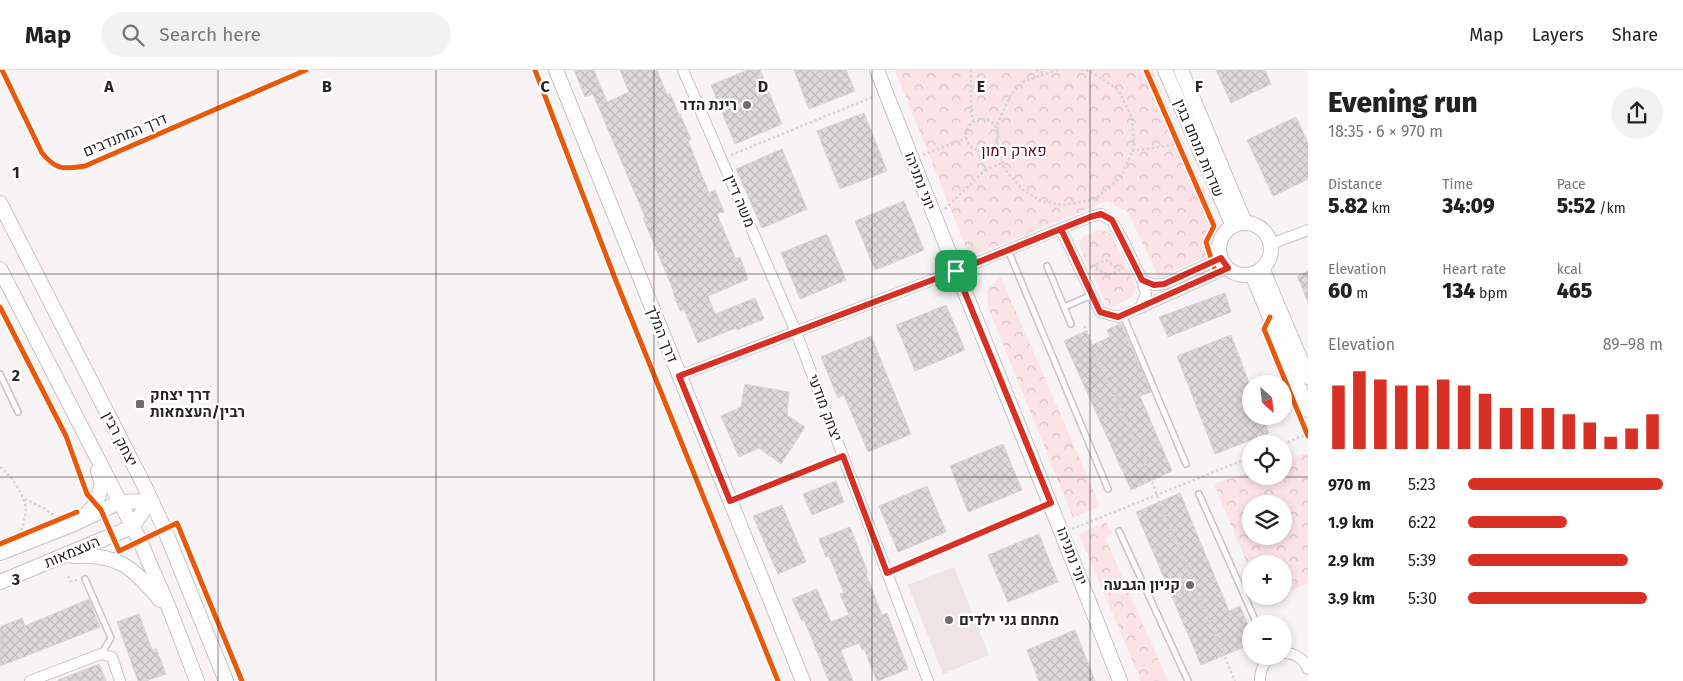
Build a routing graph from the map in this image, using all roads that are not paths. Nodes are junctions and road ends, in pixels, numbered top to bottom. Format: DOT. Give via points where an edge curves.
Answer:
graph roads {
  1 [pos="556,70"];
  2 [pos="683,70"];
  3 [pos="877,70"];
  4 [pos="1165,70"];
  5 [pos="1181,70"];
  6 [pos="0,203"];
  7 [pos="1239,224"];
  8 [pos="1061,229"];
  9 [pos="1308,230"];
  10 [pos="1271,244"];
  11 [pos="1008,250"];
  12 [pos="1225,263"];
  13 [pos="1047,266"];
  14 [pos="0,269"];
  15 [pos="956,271"];
  16 [pos="1257,271"];
  17 [pos="1142,280"];
  18 [pos="1092,295"];
  19 [pos="1064,307"];
  20 [pos="1140,308"];
  21 [pos="1122,316"];
  22 [pos="1071,324"];
  23 [pos="796,332"];
  24 [pos="0,374"];
  25 [pos="679,376"];
  26 [pos="1308,377"];
  27 [pos="1308,410"];
  28 [pos="18,412"];
  29 [pos="89,444"];
  30 [pos="1186,464"];
  31 [pos="1108,489"];
  32 [pos="1199,494"];
  33 [pos="150,501"];
  34 [pos="120,502"];
  35 [pos="69,522"];
  36 [pos="132,526"];
  37 [pos="1119,531"];
  38 [pos="0,553"];
  39 [pos="62,556"];
  40 [pos="85,579"];
  41 [pos="0,582"];
  42 [pos="171,613"];
  43 [pos="1253,615"];
  44 [pos="101,654"];
  45 [pos="1292,654"];
  46 [pos="1263,665"];
  47 [pos="1308,669"];
  48 [pos="30,681"];
  49 [pos="120,681"];
  50 [pos="197,681"];
  51 [pos="226,681"];
  52 [pos="803,681"];
  53 [pos="928,681"];
  54 [pos="1120,681"];
  55 [pos="1188,681"];
  56 [pos="1260,681"];
  1 -- 25 [label="street, דרך המלך"];
  2 -- 23 [label="street, משה דיין"];
  3 -- 15 [label="street, יוני נתניהו"];
  4 -- 7 [label="street, שדרות מנחם בגין" via="1196,142"];
  5 -- 7 [label="street, שדרות מנחם בגין"];
  6 -- 33 [label="street, יצחק רבין"];
  7 -- 10 [label="street" via="1252,224 1265,231"];
  7 -- 12 [label="street" via="1222,237 1220,244"];
  8 -- 11 [label="street"];
  8 -- 17 [label="street" via="1101,214 1112,220"];
  8 -- 18 [label="street"];
  9 -- 10 [label="street"];
  10 -- 16 [label="street" via="1268,262"];
  11 -- 15 [label="street"];
  11 -- 31 [label="lane"];
  12 -- 16 [label="street" via="1236,273"];
  12 -- 17 [label="street" via="1164,284 1154,285"];
  12 -- 20 [label="street"];
  13 -- 19 [label="lane"];
  14 -- 29 [label="street, יצחק רבין"];
  15 -- 23 [label="street"];
  15 -- 54 [label="street, יוני נתניהו"];
  16 -- 26 [label="street"];
  16 -- 27 [label="street"];
  17 -- 20 [label="street" via="1146,294"];
  18 -- 19 [label="lane"];
  18 -- 21 [label="street" via="1100,312"];
  19 -- 22 [label="lane"];
  20 -- 21 [label="street"];
  21 -- 30 [label="lane"];
  23 -- 25 [label="street"];
  23 -- 53 [label="street, יצחק מודעי"];
  24 -- 28 [label="lane"];
  25 -- 52 [label="street, דרך המלך"];
  29 -- 34 [label="street, יצחק רבין"];
  29 -- 35 [label="street" via="102,484 96,504"];
  32 -- 43 [label="lane"];
  33 -- 34 [label="street, העצמאות"];
  33 -- 36 [label="street"];
  33 -- 51 [label="street, יצחק רבין"];
  34 -- 35 [label="street, העצמאות"];
  34 -- 36 [label="street, יצחק רבין"];
  35 -- 38 [label="street, העצמאות"];
  36 -- 39 [label="street, העצמאות"];
  36 -- 42 [label="street, יצחק רבין"];
  37 -- 55 [label="lane"];
  39 -- 41 [label="street, העצמאות"];
  39 -- 42 [label="street" via="90,555 119,561 142,578"];
  40 -- 44 [label="lane" via="110,638"];
  42 -- 50 [label="street, יצחק רבין"];
  44 -- 48 [label="street"];
  44 -- 49 [label="street" via="112,657"];
  45 -- 47 [label="street" via="1302,660"];
  46 -- 56 [label="street"];
}
